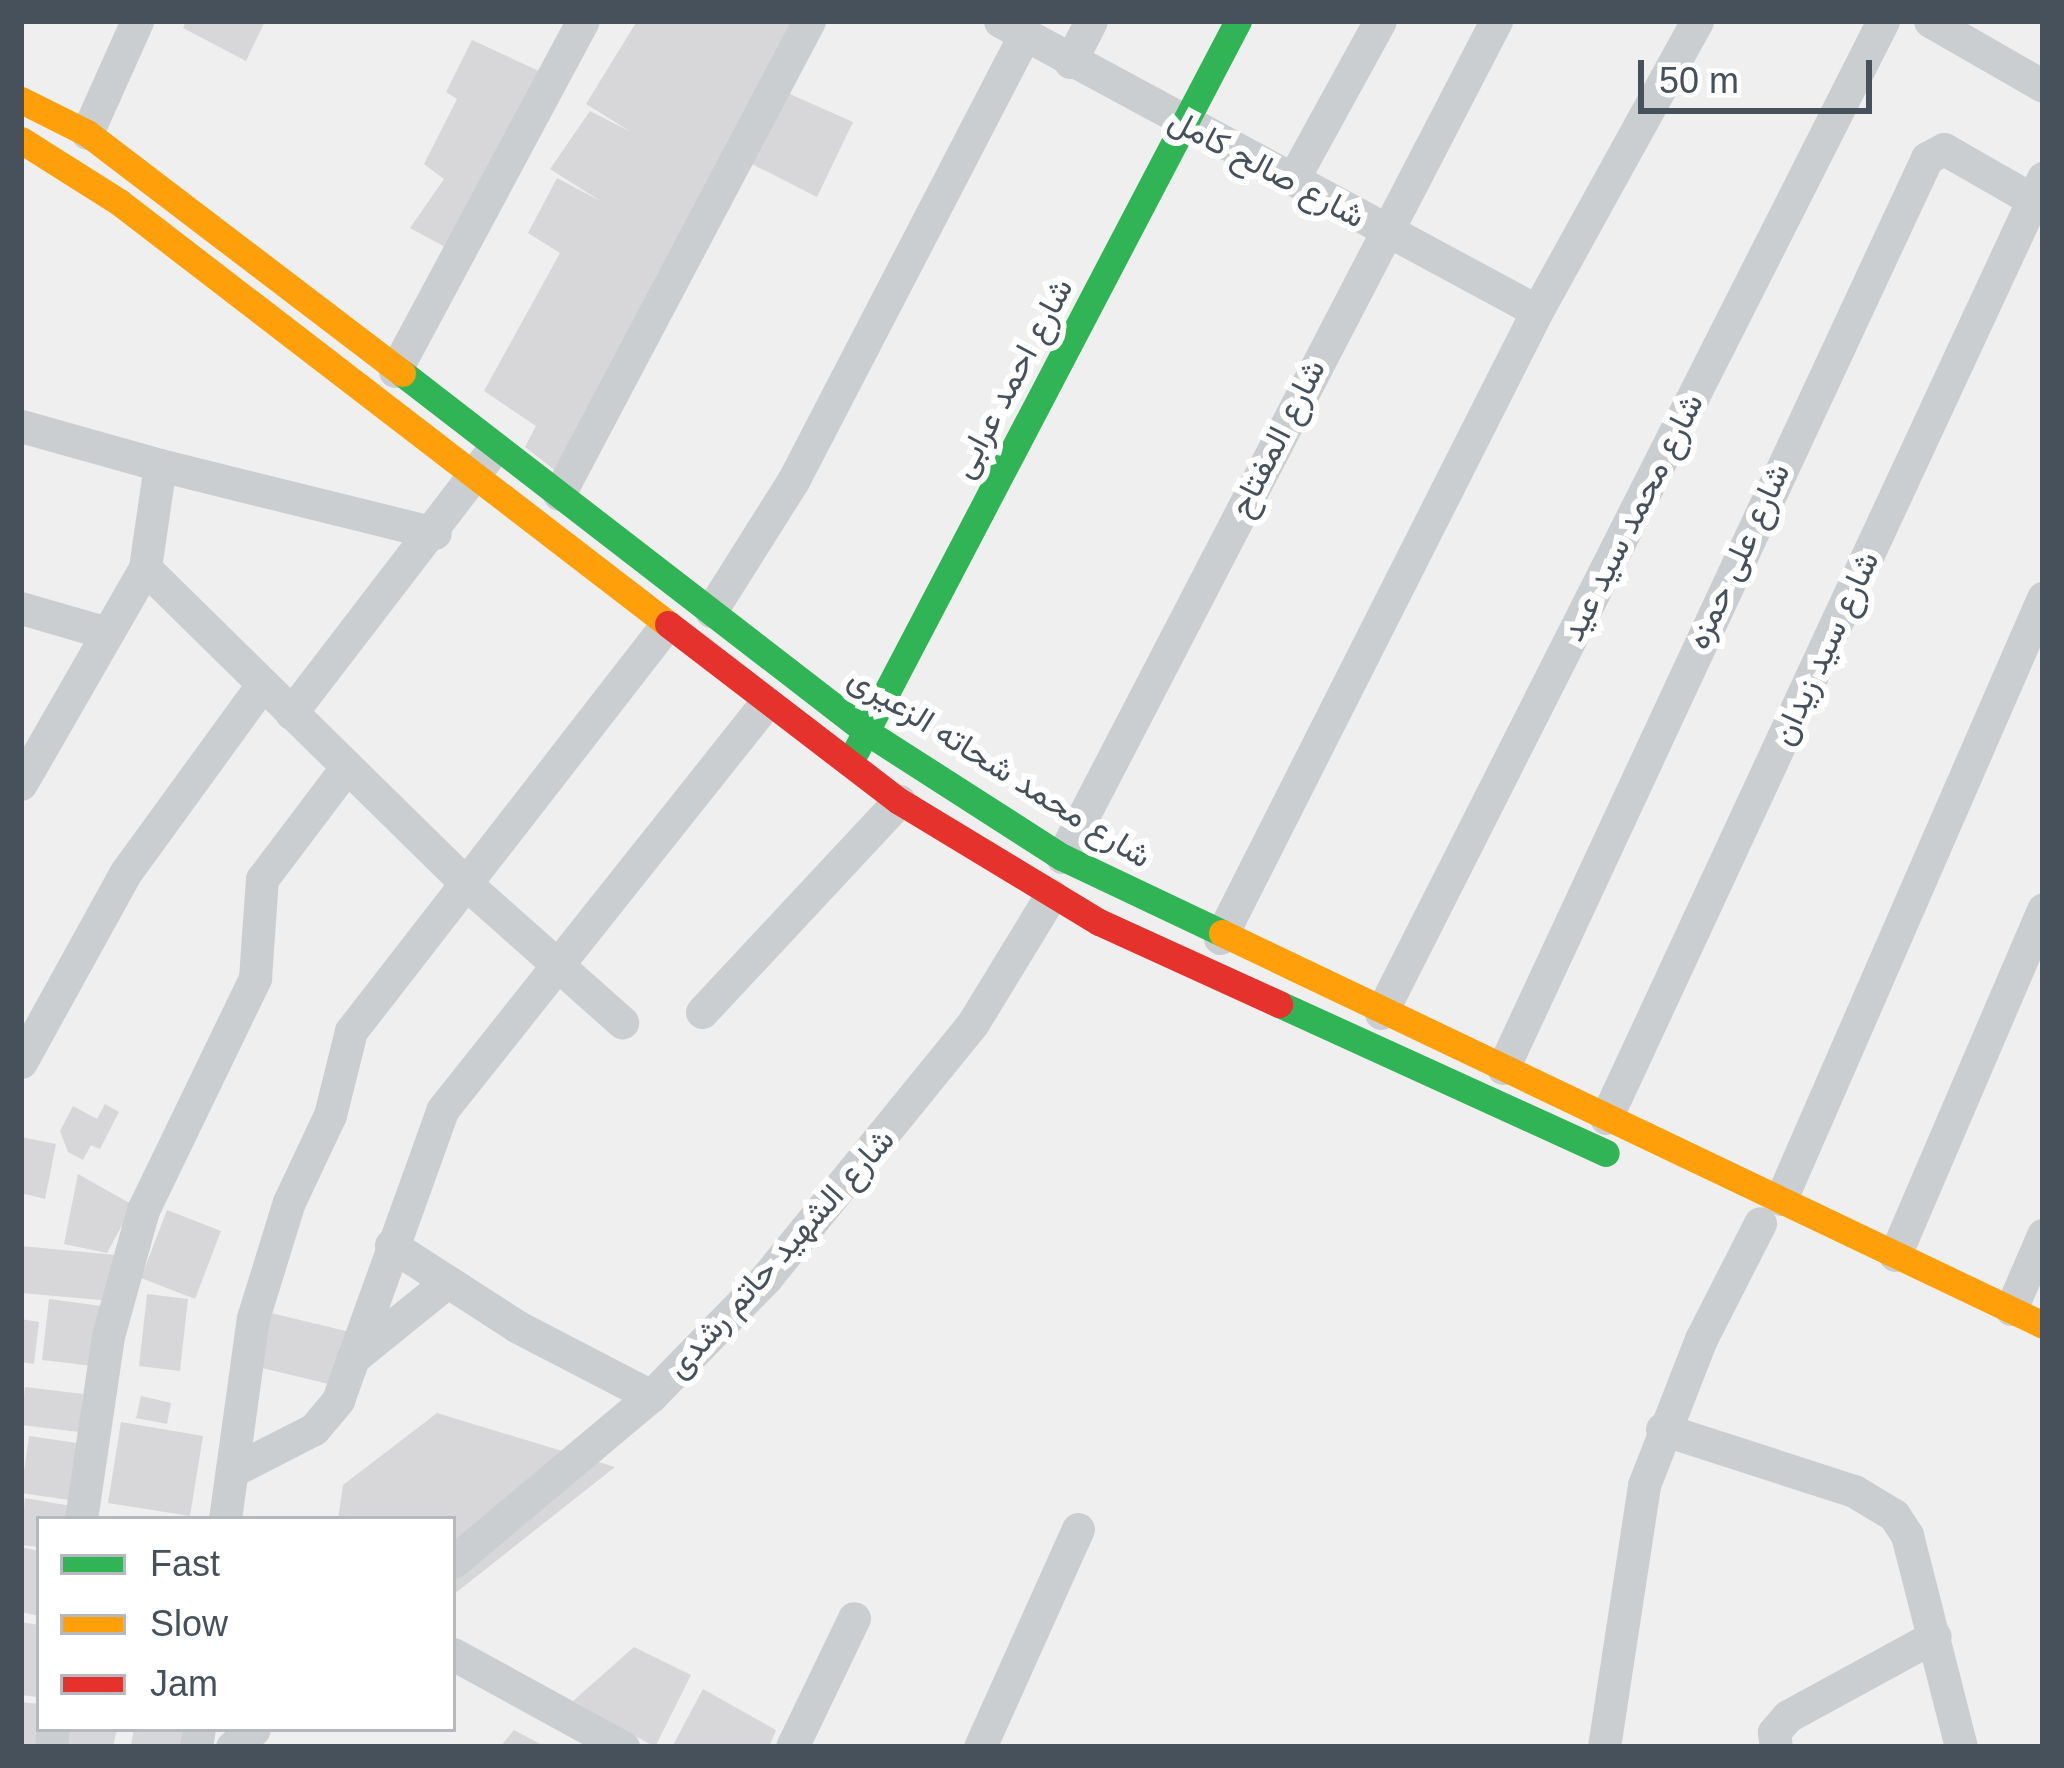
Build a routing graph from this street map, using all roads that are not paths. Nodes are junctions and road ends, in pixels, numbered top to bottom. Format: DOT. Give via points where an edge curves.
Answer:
graph roads {
  1 [pos="136,21"];
  2 [pos="583,21"];
  3 [pos="809,21"];
  4 [pos="1091,21"];
  5 [pos="1238,21"];
  6 [pos="1381,21"];
  7 [pos="1496,21"];
  8 [pos="1696,21"];
  9 [pos="1883,21"];
  10 [pos="1930,21"];
  11 [pos="1012,28"];
  12 [pos="1070,62"];
  13 [pos="2043,86"];
  14 [pos="21,100"];
  15 [pos="1186,126"];
  16 [pos="87,134"];
  17 [pos="25,153"];
  18 [pos="1293,179"];
  19 [pos="2038,189"];
  20 [pos="1384,230"];
  21 [pos="1537,311"];
  22 [pos="395,371"];
  23 [pos="21,426"];
  24 [pos="495,445"];
  25 [pos="160,465"];
  26 [pos="473,481"];
  27 [pos="559,494"];
  28 [pos="435,533"];
  29 [pos="145,568"];
  30 [pos="2043,598"];
  31 [pos="21,608"];
  32 [pos="711,611"];
  33 [pos="664,628"];
  34 [pos="107,634"];
  35 [pos="262,686"];
  36 [pos="765,704"];
  37 [pos="291,713"];
  38 [pos="867,732"];
  39 [pos="846,767"];
  40 [pos="346,768"];
  41 [pos="21,784"];
  42 [pos="898,801"];
  43 [pos="1062,857"];
  44 [pos="463,881"];
  45 [pos="1051,895"];
  46 [pos="2043,909"];
  47 [pos="1214,935"];
  48 [pos="1268,960"];
  49 [pos="1188,963"];
  50 [pos="558,966"];
  51 [pos="1252,994"];
  52 [pos="702,1012"];
  53 [pos="1381,1013"];
  54 [pos="622,1022"];
  55 [pos="21,1062"];
  56 [pos="1503,1068"];
  57 [pos="1606,1118"];
  58 [pos="1633,1166"];
  59 [pos="1717,1204"];
  60 [pos="1770,1211"];
  61 [pos="2043,1235"];
  62 [pos="391,1245"];
  63 [pos="1894,1255"];
  64 [pos="446,1282"];
  65 [pos="2011,1309"];
  66 [pos="2043,1325"];
  67 [pos="2023,1349"];
  68 [pos="352,1359"];
  69 [pos="651,1396"];
  70 [pos="1662,1429"];
  71 [pos="232,1471"];
  72 [pos="81,1516"];
  73 [pos="225,1516"];
  74 [pos="1078,1528"];
  75 [pos="456,1559"];
  76 [pos="854,1618"];
  77 [pos="1935,1636"];
  78 [pos="456,1656"];
  79 [pos="623,1747"];
  80 [pos="792,1747"];
  81 [pos="980,1747"];
  82 [pos="1604,1747"];
  83 [pos="1776,1747"];
  84 [pos="1961,1747"];
  1 -- 16 [label="street"];
  2 -- 22 [label="street"];
  3 -- 27 [label="street"];
  4 -- 12 [label="street"];
  5 -- 15 [label="street, شارع احمد عرابى"];
  6 -- 18 [label="street"];
  7 -- 20 [label="street, شارع المفتاح"];
  8 -- 21 [label="street"];
  9 -- 53 [label="street, شارع محمد سيد عيد"];
  10 -- 13 [label="street"];
  11 -- 12 [label="street, شارع صالح كامل"];
  11 -- 32 [label="street" via="793,481"];
  12 -- 15 [label="street, شارع صالح كامل"];
  14 -- 16 [label="street, شارع محمد شحاته الزعيرى"];
  15 -- 18 [label="street, شارع صالح كامل"];
  15 -- 38 [label="street, شارع احمد عرابى"];
  16 -- 22 [label="street, شارع محمد شحاته الزعيرى"];
  17 -- 26 [label="street" via="119,202"];
  18 -- 20 [label="street, شارع صالح كامل"];
  19 -- 56 [label="street, شارع على حمزه" via="1944,149 1927,158"];
  19 -- 57 [label="street, شارع سيد زيدان"];
  20 -- 21 [label="street, شارع صالح كامل"];
  20 -- 43 [label="street, شارع المفتاح"];
  21 -- 47 [label="street"];
  22 -- 24 [label="street, شارع محمد شحاته الزعيرى"];
  23 -- 25 [label="street"];
  24 -- 26 [label="street"];
  24 -- 27 [label="street, شارع محمد شحاته الزعيرى"];
  25 -- 28 [label="street"];
  25 -- 29 [label="street"];
  26 -- 28 [label="street"];
  26 -- 33 [label="street"];
  27 -- 32 [label="street, شارع محمد شحاته الزعيرى"];
  28 -- 37 [label="street"];
  29 -- 34 [label="street"];
  29 -- 35 [label="street"];
  30 -- 60 [label="street"];
  31 -- 34 [label="street"];
  32 -- 38 [label="street, شارع محمد شحاته الزعيرى"];
  33 -- 36 [label="street"];
  33 -- 44 [label="street"];
  34 -- 41 [label="street"];
  35 -- 37 [label="street"];
  35 -- 55 [label="street" via="126,872"];
  36 -- 39 [label="street"];
  36 -- 50 [label="street"];
  37 -- 40 [label="street"];
  38 -- 39 [label="street, شارع احمد عرابى"];
  38 -- 43 [label="street, شارع محمد شحاته الزعيرى"];
  39 -- 42 [label="street"];
  40 -- 44 [label="street"];
  40 -- 72 [label="street" via="262,879 255,978 143,1210 108,1336"];
  42 -- 45 [label="street"];
  42 -- 52 [label="street"];
  43 -- 47 [label="street, شارع محمد شحاته الزعيرى"];
  44 -- 50 [label="street"];
  44 -- 71 [label="street" via="342,1052 330,1114 289,1202 253,1318"];
  45 -- 49 [label="street"];
  45 -- 69 [label="street, شارع الشهيد حاتم رشدى" via="973,1023 873,1154"];
  46 -- 63 [label="street"];
  47 -- 48 [label="street, شارع محمد شحاته الزعيرى"];
  47 -- 49 [label="street" via="1210,954"];
  48 -- 51 [label="street" via="1246,970"];
  48 -- 53 [label="street, شارع محمد شحاته الزعيرى"];
  49 -- 51 [label="street"];
  50 -- 54 [label="street"];
  50 -- 62 [label="street" via="443,1109"];
  51 -- 58 [label="street"];
  53 -- 56 [label="street, شارع محمد شحاته الزعيرى"];
  56 -- 57 [label="street, شارع محمد شحاته الزعيرى"];
  57 -- 60 [label="street, شارع محمد شحاته الزعيرى"];
  59 -- 60 [label="street, شارع محمد شحاته الزعيرى"];
  60 -- 63 [label="street, شارع محمد شحاته الزعيرى"];
  60 -- 67 [label="street, شارع محمد شحاته الزعيرى"];
  60 -- 70 [label="street"];
  61 -- 65 [label="street"];
  62 -- 64 [label="street"];
  62 -- 68 [label="street"];
  63 -- 65 [label="street, شارع محمد شحاته الزعيرى"];
  64 -- 68 [label="street"];
  64 -- 69 [label="street"];
  65 -- 66 [label="street, شارع محمد شحاته الزعيرى"];
  68 -- 71 [label="street" via="338,1400 314,1429"];
  69 -- 75 [label="street, شارع الشهيد حاتم رشدى"];
  70 -- 77 [label="street" via="1875,1501 1907,1535"];
  70 -- 82 [label="street" via="1628,1556"];
  71 -- 73 [label="street"];
  74 -- 81 [label="street"];
  76 -- 80 [label="street"];
  77 -- 83 [label="street" via="1788,1716 1774,1732"];
  77 -- 84 [label="street"];
  78 -- 79 [label="street"];
}
